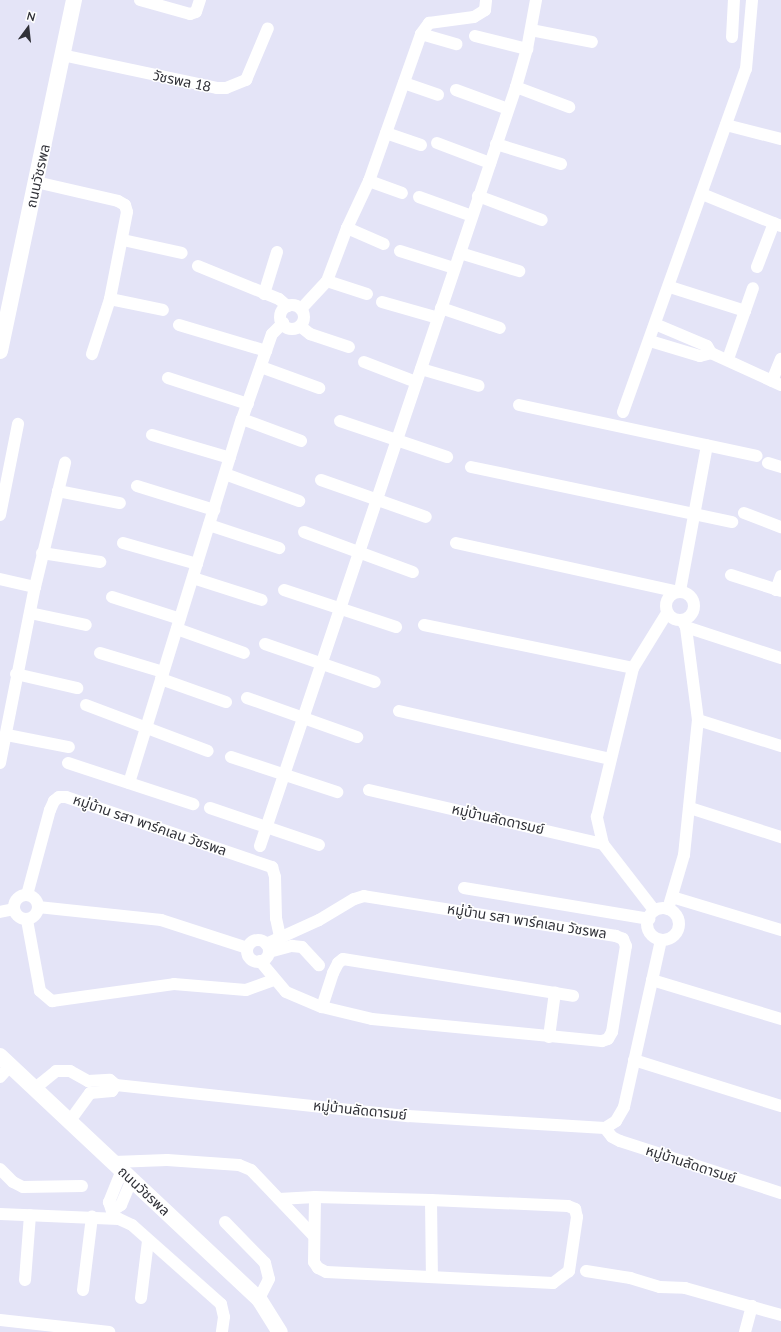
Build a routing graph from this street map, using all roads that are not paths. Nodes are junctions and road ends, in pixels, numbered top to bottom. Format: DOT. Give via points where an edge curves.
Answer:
graph roads {
  1 [pos="74,0"];
  2 [pos="140,0"];
  3 [pos="200,0"];
  4 [pos="486,0"];
  5 [pos="536,0"];
  6 [pos="734,0"];
  7 [pos="752,0"];
  8 [pos="268,28"];
  9 [pos="532,30"];
  10 [pos="421,34"];
  11 [pos="475,36"];
  12 [pos="732,38"];
  13 [pos="592,42"];
  14 [pos="457,44"];
  15 [pos="527,49"];
  16 [pos="62,54"];
  17 [pos="404,83"];
  18 [pos="516,87"];
  19 [pos="456,90"];
  20 [pos="438,95"];
  21 [pos="569,107"];
  22 [pos="508,108"];
  23 [pos="726,125"];
  24 [pos="386,133"];
  25 [pos="781,139"];
  26 [pos="437,143"];
  27 [pos="496,144"];
  28 [pos="421,145"];
  29 [pos="490,163"];
  30 [pos="561,164"];
  31 [pos="369,181"];
  32 [pos="36,182"];
  33 [pos="402,193"];
  34 [pos="702,194"];
  35 [pos="478,196"];
  36 [pos="418,197"];
  37 [pos="472,216"];
  38 [pos="542,220"];
  39 [pos="777,224"];
  40 [pos="347,228"];
  41 [pos="123,240"];
  42 [pos="384,244"];
  43 [pos="400,251"];
  44 [pos="277,252"];
  45 [pos="182,253"];
  46 [pos="460,253"];
  47 [pos="198,266"];
  48 [pos="757,267"];
  49 [pos="454,268"];
  50 [pos="519,272"];
  51 [pos="327,280"];
  52 [pos="670,287"];
  53 [pos="752,288"];
  54 [pos="264,294"];
  55 [pos="367,294"];
  56 [pos="110,299"];
  57 [pos="382,302"];
  58 [pos="287,306"];
  59 [pos="301,309"];
  60 [pos="163,310"];
  61 [pos="745,311"];
  62 [pos="439,313"];
  63 [pos="283,323"];
  64 [pos="655,324"];
  65 [pos="179,325"];
  66 [pos="300,326"];
  67 [pos="500,328"];
  68 [pos="650,341"];
  69 [pos="349,347"];
  70 [pos="0,351"];
  71 [pos="266,351"];
  72 [pos="711,353"];
  73 [pos="92,354"];
  74 [pos="728,359"];
  75 [pos="781,359"];
  76 [pos="364,362"];
  77 [pos="261,367"];
  78 [pos="421,369"];
  79 [pos="168,378"];
  80 [pos="416,382"];
  81 [pos="777,383"];
  82 [pos="479,386"];
  83 [pos="319,388"];
  84 [pos="248,404"];
  85 [pos="519,405"];
  86 [pos="623,412"];
  87 [pos="242,420"];
  88 [pos="340,421"];
  89 [pos="18,424"];
  90 [pos="152,435"];
  91 [pos="397,440"];
  92 [pos="301,441"];
  93 [pos="707,445"];
  94 [pos="758,456"];
  95 [pos="447,457"];
  96 [pos="230,458"];
  97 [pos="65,463"];
  98 [pos="768,463"];
  99 [pos="471,467"];
  100 [pos="781,467"];
  101 [pos="225,474"];
  102 [pos="321,480"];
  103 [pos="137,486"];
  104 [pos="58,491"];
  105 [pos="376,500"];
  106 [pos="299,501"];
  107 [pos="120,503"];
  108 [pos="214,510"];
  109 [pos="744,512"];
  110 [pos="696,514"];
  111 [pos="0,515"];
  112 [pos="426,517"];
  113 [pos="732,522"];
  114 [pos="209,525"];
  115 [pos="781,526"];
  116 [pos="304,532"];
  117 [pos="124,543"];
  118 [pos="456,543"];
  119 [pos="280,548"];
  120 [pos="42,553"];
  121 [pos="360,553"];
  122 [pos="100,562"];
  123 [pos="197,564"];
  124 [pos="413,572"];
  125 [pos="731,575"];
  126 [pos="781,576"];
  127 [pos="192,578"];
  128 [pos="0,580"];
  129 [pos="34,587"];
  130 [pos="284,590"];
  131 [pos="678,591"];
  132 [pos="779,591"];
  133 [pos="112,597"];
  134 [pos="262,600"];
  135 [pos="340,610"];
  136 [pos="30,613"];
  137 [pos="667,613"];
  138 [pos="178,624"];
  139 [pos="86,625"];
  140 [pos="424,625"];
  141 [pos="684,625"];
  142 [pos="396,627"];
  143 [pos="265,644"];
  144 [pos="100,653"];
  145 [pos="244,653"];
  146 [pos="781,658"];
  147 [pos="322,664"];
  148 [pos="633,668"];
  149 [pos="16,674"];
  150 [pos="162,675"];
  151 [pos="375,682"];
  152 [pos="77,688"];
  153 [pos="247,698"];
  154 [pos="226,702"];
  155 [pos="86,705"];
  156 [pos="398,711"];
  157 [pos="303,719"];
  158 [pos="698,720"];
  159 [pos="146,728"];
  160 [pos="7,735"];
  161 [pos="357,737"];
  162 [pos="781,746"];
  163 [pos="69,747"];
  164 [pos="208,751"];
  165 [pos="231,757"];
  166 [pos="610,759"];
  167 [pos="0,763"];
  168 [pos="68,763"];
  169 [pos="285,773"];
  170 [pos="129,783"];
  171 [pos="369,790"];
  172 [pos="337,792"];
  173 [pos="193,804"];
  174 [pos="210,808"];
  175 [pos="690,808"];
  176 [pos="267,826"];
  177 [pos="781,836"];
  178 [pos="603,844"];
  179 [pos="320,845"];
  180 [pos="260,846"];
  181 [pos="464,888"];
  182 [pos="27,895"];
  183 [pos="672,897"];
  184 [pos="38,907"];
  185 [pos="668,908"];
  186 [pos="14,909"];
  187 [pos="0,912"];
  188 [pos="651,915"];
  189 [pos="27,920"];
  190 [pos="781,930"];
  191 [pos="280,937"];
  192 [pos="661,940"];
  193 [pos="247,948"];
  194 [pos="268,948"];
  195 [pos="260,961"];
  196 [pos="319,965"];
  197 [pos="274,980"];
  198 [pos="652,980"];
  199 [pos="555,992"];
  200 [pos="573,996"];
  201 [pos="322,1007"];
  202 [pos="781,1019"];
  203 [pos="549,1037"];
  204 [pos="634,1060"];
  205 [pos="3,1066"];
  206 [pos="88,1081"];
  207 [pos="116,1085"];
  208 [pos="34,1088"];
  209 [pos="90,1093"];
  210 [pos="781,1106"];
  211 [pos="69,1122"];
  212 [pos="605,1128"];
  213 [pos="0,1169"];
  214 [pos="123,1171"];
  215 [pos="82,1186"];
  216 [pos="781,1193"];
  217 [pos="315,1197"];
  218 [pos="279,1199"];
  219 [pos="431,1200"];
  220 [pos="0,1214"];
  221 [pos="30,1215"];
  222 [pos="111,1215"];
  223 [pos="92,1217"];
  224 [pos="225,1222"];
  225 [pos="313,1235"];
  226 [pos="148,1241"];
  227 [pos="586,1271"];
  228 [pos="432,1277"];
  229 [pos="26,1280"];
  230 [pos="83,1290"];
  231 [pos="141,1298"];
  232 [pos="260,1299"];
  233 [pos="752,1306"];
  234 [pos="781,1314"];
  235 [pos="0,1320"];
  236 [pos="80,1331"];
  237 [pos="109,1332"];
  238 [pos="222,1332"];
  239 [pos="280,1332"];
  240 [pos="745,1332"];
  1 -- 16 [label="street, ถนนวัชรพล"];
  2 -- 3 [label="street" via="190,14 196,12"];
  4 -- 10 [label="street" via="485,10 474,17 429,23"];
  5 -- 9 [label="street"];
  6 -- 12 [label="street"];
  7 -- 23 [label="street" via="746,69 735,92"];
  8 -- 16 [label="street, วัชรพล 18" via="246,80 226,88"];
  9 -- 13 [label="street"];
  9 -- 15 [label="street"];
  10 -- 14 [label="street"];
  10 -- 17 [label="street"];
  11 -- 15 [label="street"];
  15 -- 18 [label="street"];
  16 -- 32 [label="street, ถนนวัชรพล"];
  17 -- 20 [label="street"];
  17 -- 24 [label="street"];
  18 -- 21 [label="street"];
  18 -- 22 [label="street"];
  19 -- 22 [label="street"];
  22 -- 27 [label="street"];
  23 -- 25 [label="street"];
  23 -- 34 [label="street"];
  24 -- 28 [label="street"];
  24 -- 31 [label="street"];
  26 -- 29 [label="street"];
  27 -- 29 [label="street"];
  27 -- 30 [label="street"];
  29 -- 35 [label="street"];
  31 -- 33 [label="street"];
  31 -- 40 [label="street"];
  32 -- 41 [label="street" via="118,201 124,205 127,212"];
  32 -- 70 [label="street, ถนนวัชรพล"];
  34 -- 39 [label="street"];
  34 -- 52 [label="street"];
  35 -- 37 [label="street"];
  35 -- 38 [label="street"];
  36 -- 37 [label="street"];
  37 -- 46 [label="street"];
  39 -- 48 [label="street"];
  40 -- 42 [label="street"];
  40 -- 51 [label="street"];
  41 -- 45 [label="street"];
  41 -- 56 [label="street"];
  43 -- 49 [label="street"];
  44 -- 54 [label="street"];
  46 -- 49 [label="street"];
  46 -- 50 [label="street"];
  47 -- 54 [label="street"];
  49 -- 62 [label="street"];
  51 -- 55 [label="street"];
  51 -- 59 [label="street"];
  52 -- 61 [label="street"];
  52 -- 64 [label="street"];
  53 -- 61 [label="street"];
  54 -- 58 [label="street"];
  56 -- 60 [label="street"];
  56 -- 73 [label="street"];
  57 -- 62 [label="street"];
  58 -- 59 [label="street" via="295,305"];
  58 -- 63 [label="street" via="282,312"];
  59 -- 66 [label="street" via="304,320"];
  61 -- 74 [label="street"];
  62 -- 67 [label="street"];
  62 -- 78 [label="street"];
  63 -- 66 [label="street" via="292,328"];
  63 -- 71 [label="street" via="272,334"];
  64 -- 68 [label="street"];
  64 -- 72 [label="street" via="707,346"];
  65 -- 71 [label="street"];
  66 -- 69 [label="street" via="310,334"];
  68 -- 72 [label="street" via="700,356"];
  68 -- 86 [label="street"];
  71 -- 77 [label="street"];
  72 -- 74 [label="street"];
  74 -- 81 [label="street"];
  75 -- 81 [label="street"];
  76 -- 80 [label="street"];
  77 -- 83 [label="street"];
  77 -- 84 [label="street"];
  78 -- 80 [label="street"];
  78 -- 82 [label="street"];
  79 -- 84 [label="street"];
  80 -- 91 [label="street"];
  84 -- 87 [label="street"];
  85 -- 93 [label="street"];
  87 -- 92 [label="street"];
  87 -- 96 [label="street"];
  88 -- 91 [label="street"];
  89 -- 111 [label="street"];
  90 -- 96 [label="street"];
  91 -- 95 [label="street"];
  91 -- 105 [label="street"];
  93 -- 94 [label="street"];
  93 -- 110 [label="street"];
  96 -- 101 [label="street"];
  97 -- 104 [label="street"];
  98 -- 100 [label="street"];
  99 -- 110 [label="street"];
  101 -- 106 [label="street"];
  101 -- 108 [label="street"];
  102 -- 105 [label="street"];
  103 -- 108 [label="street"];
  104 -- 107 [label="street"];
  104 -- 120 [label="street"];
  105 -- 112 [label="street"];
  105 -- 121 [label="street"];
  108 -- 114 [label="street"];
  109 -- 115 [label="street"];
  110 -- 113 [label="street"];
  110 -- 131 [label="street"];
  114 -- 119 [label="street"];
  114 -- 123 [label="street"];
  116 -- 121 [label="street"];
  117 -- 123 [label="street"];
  118 -- 131 [label="street"];
  120 -- 122 [label="street"];
  120 -- 129 [label="street"];
  121 -- 124 [label="street"];
  121 -- 135 [label="street"];
  123 -- 127 [label="street"];
  125 -- 132 [label="street"];
  126 -- 132 [label="street"];
  127 -- 134 [label="street"];
  127 -- 138 [label="street"];
  128 -- 129 [label="street"];
  129 -- 136 [label="street"];
  130 -- 135 [label="street"];
  131 -- 137 [label="street" via="669,596"];
  131 -- 141 [label="street" via="690,595 694,608"];
  133 -- 138 [label="street"];
  135 -- 142 [label="street"];
  135 -- 147 [label="street"];
  136 -- 139 [label="street"];
  136 -- 149 [label="street"];
  137 -- 141 [label="street"];
  137 -- 148 [label="street"];
  138 -- 145 [label="street"];
  138 -- 150 [label="street"];
  140 -- 148 [label="street"];
  141 -- 146 [label="street"];
  141 -- 158 [label="street"];
  143 -- 147 [label="street"];
  144 -- 150 [label="street"];
  147 -- 151 [label="street"];
  147 -- 157 [label="street"];
  148 -- 166 [label="street"];
  149 -- 152 [label="street"];
  149 -- 160 [label="street"];
  150 -- 154 [label="street"];
  150 -- 159 [label="street"];
  153 -- 157 [label="street"];
  155 -- 159 [label="street"];
  156 -- 166 [label="street"];
  157 -- 161 [label="street"];
  157 -- 169 [label="street"];
  158 -- 162 [label="street"];
  158 -- 175 [label="street"];
  159 -- 164 [label="street"];
  159 -- 170 [label="street"];
  160 -- 163 [label="street"];
  160 -- 167 [label="street"];
  165 -- 169 [label="street"];
  166 -- 178 [label="street" via="597,817"];
  168 -- 170 [label="street"];
  169 -- 172 [label="street"];
  169 -- 176 [label="street"];
  170 -- 173 [label="street"];
  171 -- 178 [label="street, หมู่บ้านลัดดารมย์"];
  174 -- 176 [label="street"];
  175 -- 177 [label="street"];
  175 -- 183 [label="street" via="684,855"];
  176 -- 179 [label="street"];
  176 -- 180 [label="street"];
  178 -- 188 [label="street"];
  181 -- 188 [label="street"];
  182 -- 184 [label="street" via="33,898"];
  182 -- 186 [label="street" via="17,899"];
  182 -- 191 [label="street, หมู่บ้าน รสา พาร์คเลน วัชรพล" via="52,806 59,797 66,797 272,867 276,877 276,918"];
  183 -- 185 [label="street"];
  183 -- 190 [label="street"];
  184 -- 189 [label="street" via="36,914"];
  184 -- 193 [label="street" via="161,920"];
  185 -- 188 [label="street"];
  185 -- 192 [label="street" via="678,919 678,930 674,936"];
  186 -- 187 [label="street"];
  186 -- 189 [label="street" via="16,916"];
  188 -- 192 [label="street" via="648,931 653,937"];
  189 -- 197 [label="street" via="40,991 52,1001 174,984 246,990"];
  191 -- 194 [label="street, หมู่บ้าน รสา พาร์คเลน วัชรพล"];
  191 -- 203 [label="street, หมู่บ้าน รสา พาร์คเลน วัชรพล" via="319,920 354,898 364,896 623,939 626,946 612,1032 608,1039 602,1041"];
  192 -- 198 [label="street"];
  193 -- 194 [label="street" via="256,940"];
  193 -- 195 [label="street, หมู่บ้าน รสา พาร์คเลน วัชรพล" via="250,958"];
  194 -- 195 [label="street"];
  194 -- 196 [label="street" via="302,947"];
  195 -- 197 [label="street, หมู่บ้าน รสา พาร์คเลน วัชรพล"];
  197 -- 201 [label="street, หมู่บ้าน รสา พาร์คเลน วัชรพล" via="286,992"];
  198 -- 202 [label="street"];
  198 -- 204 [label="street"];
  199 -- 200 [label="street"];
  199 -- 201 [label="street" via="343,960 338,963 333,973"];
  199 -- 203 [label="street"];
  201 -- 203 [label="street, หมู่บ้าน รสา พาร์คเลน วัชรพล" via="372,1019"];
  204 -- 210 [label="street"];
  204 -- 212 [label="street" via="624,1107 616,1121"];
  205 -- 208 [label="street, ถนนวัชรพล"];
  206 -- 207 [label="street, หมู่บ้านลัดดารมย์" via="110,1080"];
  206 -- 208 [label="street" via="70,1071 56,1071"];
  206 -- 209 [label="street"];
  207 -- 209 [label="street, หมู่บ้านลัดดารมย์" via="112,1091"];
  207 -- 212 [label="street, หมู่บ้านลัดดารมย์" via="408,1116"];
  208 -- 211 [label="street, ถนนวัชรพล"];
  209 -- 211 [label="street"];
  211 -- 214 [label="street, ถนนวัชรพล"];
  212 -- 216 [label="street, หมู่บ้านลัดดารมย์" via="612,1137 620,1141"];
  213 -- 215 [label="street" via="22,1187"];
  214 -- 218 [label="street" via="167,1160 239,1165 251,1170"];
  214 -- 222 [label="street" via="121,1205"];
  214 -- 232 [label="street, ถนนวัชรพล"];
  217 -- 218 [label="street"];
  217 -- 219 [label="street"];
  217 -- 225 [label="street"];
  218 -- 225 [label="street"];
  219 -- 228 [label="street"];
  219 -- 228 [label="street" via="568,1206 575,1208 577,1217 569,1271 553,1283"];
  220 -- 221 [label="street"];
  221 -- 223 [label="street"];
  221 -- 229 [label="street"];
  222 -- 223 [label="street"];
  222 -- 226 [label="street" via="132,1225"];
  223 -- 230 [label="street"];
  224 -- 232 [label="street" via="265,1263 268,1279"];
  225 -- 228 [label="street" via="314,1262 318,1268 326,1272"];
  226 -- 231 [label="street"];
  226 -- 238 [label="street" via="221,1304 224,1317"];
  227 -- 233 [label="street" via="630,1278 660,1287 685,1288"];
  232 -- 239 [label="street, ถนนวัชรพล"];
  233 -- 234 [label="street"];
  233 -- 240 [label="street"];
  235 -- 236 [label="street"];
  236 -- 237 [label="street"];
}
